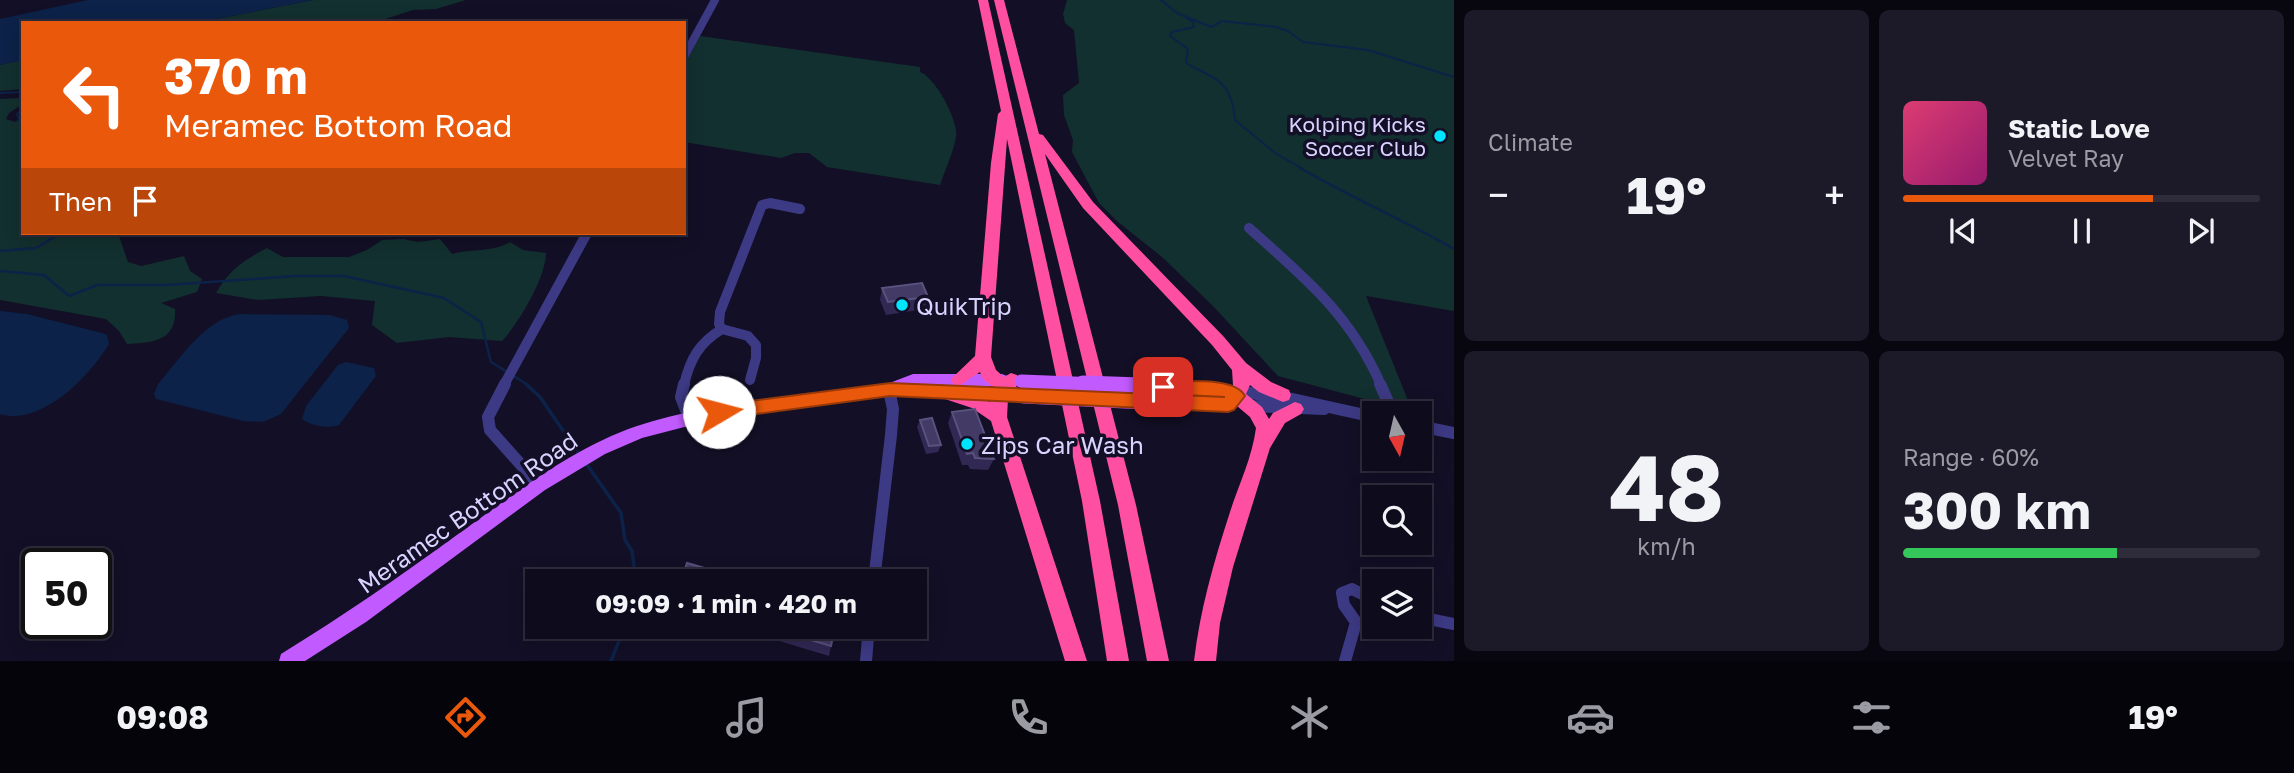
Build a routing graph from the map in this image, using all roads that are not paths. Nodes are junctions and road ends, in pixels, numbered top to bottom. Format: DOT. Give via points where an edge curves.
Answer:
graph roads {
  1 [pos="715,0"];
  2 [pos="983,0"];
  3 [pos="999,0"];
  4 [pos="686,53"];
  5 [pos="1005,104"];
  6 [pos="1034,131"];
  7 [pos="800,209"];
  8 [pos="1249,228"];
  9 [pos="582,237"];
  10 [pos="722,329"];
  11 [pos="983,357"];
  12 [pos="1240,368"];
  13 [pos="959,379"];
  14 [pos="750,380"];
  15 [pos="1010,387"];
  16 [pos="890,390"];
  17 [pos="945,392"];
  18 [pos="1283,396"];
  19 [pos="1237,398"];
  20 [pos="1388,401"];
  21 [pos="1330,409"];
  22 [pos="1295,410"];
  23 [pos="1362,415"];
  24 [pos="998,417"];
  25 [pos="689,418"];
  26 [pos="1432,429"];
  27 [pos="1454,433"];
  28 [pos="1262,447"];
  29 [pos="539,485"];
  30 [pos="875,569"];
  31 [pos="1362,594"];
  32 [pos="1432,620"];
  33 [pos="1362,622"];
  34 [pos="1454,624"];
  35 [pos="1357,625"];
  36 [pos="868,639"];
  37 [pos="288,661"];
  38 [pos="866,661"];
  39 [pos="1076,661"];
  40 [pos="1118,661"];
  41 [pos="1158,661"];
  42 [pos="1205,661"];
  43 [pos="1345,661"];
  1 -- 4 [label="street"];
  2 -- 5 [label="highway"];
  3 -- 6 [label="highway"];
  5 -- 11 [label="highway"];
  5 -- 40 [label="highway" via="1091,501"];
  6 -- 12 [label="highway" via="1088,205"];
  6 -- 41 [label="highway" via="1127,505"];
  7 -- 10 [label="street" via="762,205 720,312"];
  8 -- 20 [label="street" via="1347,323"];
  9 -- 29 [label="street" via="488,417 491,430"];
  10 -- 14 [label="street" via="751,337 757,344"];
  10 -- 25 [label="street" via="696,349 686,375 681,397"];
  11 -- 13 [label="highway"];
  11 -- 15 [label="highway" via="989,374"];
  12 -- 18 [label="highway"];
  12 -- 19 [label="highway" via="1243,380"];
  13 -- 15 [label="main road, Meramec Bottom Road"];
  13 -- 16 [label="main road, Meramec Bottom Road" via="913,380"];
  15 -- 17 [label="main road, Meramec Bottom Road"];
  15 -- 19 [label="main road, Meramec Bottom Road, bridge"];
  15 -- 24 [label="highway" via="997,406"];
  16 -- 17 [label="main road, Meramec Bottom Road"];
  16 -- 25 [label="main road, Meramec Bottom Road"];
  16 -- 30 [label="street" via="891,435"];
  17 -- 24 [label="highway" via="978,403"];
  18 -- 19 [label="street, Meramec Bottom Road"];
  18 -- 21 [label="street, Meramec Bottom Road"];
  19 -- 22 [label="street, Meramec Bottom Road"];
  19 -- 28 [label="highway" via="1265,428"];
  21 -- 22 [label="street, Meramec Bottom Road"];
  21 -- 23 [label="street, Meramec Bottom Road"];
  22 -- 28 [label="highway" via="1279,418"];
  24 -- 39 [label="highway"];
  25 -- 29 [label="main road, Meramec Bottom Road" via="617,441"];
  26 -- 27 [label="street"];
  28 -- 42 [label="highway" via="1224,562"];
  29 -- 37 [label="main road, Meramec Bottom Road" via="360,616"];
  31 -- 35 [label="street" via="1352,589 1342,593"];
  32 -- 34 [label="street"];
  33 -- 35 [label="street"];
  35 -- 43 [label="street"];
  36 -- 38 [label="street"];
}
